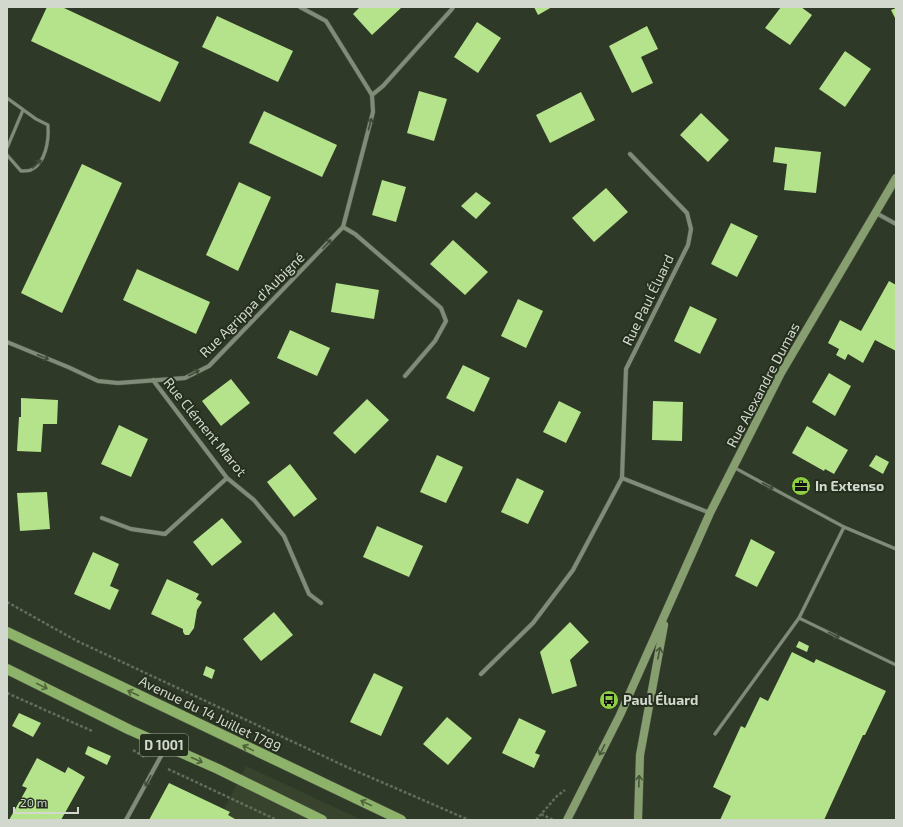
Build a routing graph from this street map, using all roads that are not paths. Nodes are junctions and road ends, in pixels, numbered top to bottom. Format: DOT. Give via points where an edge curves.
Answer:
graph roads {
  1 [pos="300,7"];
  2 [pos="453,7"];
  3 [pos="372,96"];
  4 [pos="7,98"];
  5 [pos="23,110"];
  6 [pos="7,148"];
  7 [pos="630,154"];
  8 [pos="7,155"];
  9 [pos="896,178"];
  10 [pos="876,213"];
  11 [pos="896,224"];
  12 [pos="343,228"];
  13 [pos="7,342"];
  14 [pos="405,376"];
  15 [pos="153,380"];
  16 [pos="733,467"];
  17 [pos="227,478"];
  18 [pos="622,478"];
  19 [pos="710,513"];
  20 [pos="102,518"];
  21 [pos="844,527"];
  22 [pos="896,549"];
  23 [pos="321,603"];
  24 [pos="667,611"];
  25 [pos="799,618"];
  26 [pos="7,632"];
  27 [pos="896,665"];
  28 [pos="7,669"];
  29 [pos="481,674"];
  30 [pos="714,734"];
  31 [pos="166,746"];
  32 [pos="126,820"];
  33 [pos="322,820"];
  34 [pos="401,820"];
  35 [pos="567,820"];
  36 [pos="638,820"];
  1 -- 3 [label="street" via="326,21"];
  2 -- 3 [label="street" via="384,86"];
  12 -- 3 [label="street, Rue Agrippa d'Aubigné, one-way" via="373,112"];
  4 -- 5 [label="lane"];
  5 -- 6 [label="lane"];
  8 -- 5 [label="lane, one-way" via="21,171 31,170 43,159 49,137 48,125"];
  7 -- 18 [label="street, Rue Paul Éluard" via="687,213 691,229 688,245 626,369"];
  9 -- 10 [label="street, Rue Alexandre Dumas"];
  10 -- 11 [label="street"];
  10 -- 16 [label="street, Rue Alexandre Dumas" via="781,373"];
  12 -- 14 [label="street" via="355,234 441,308 444,314 446,321 435,341"];
  15 -- 12 [label="street, Rue Agrippa d'Aubigné, one-way" via="185,378 209,366"];
  13 -- 15 [label="street, Rue Agrippa d'Aubigné, one-way" via="98,381 118,383"];
  15 -- 17 [label="street, Rue Clément Marot"];
  16 -- 19 [label="street, Rue Alexandre Dumas"];
  16 -- 21 [label="lane, one-way"];
  17 -- 20 [label="street" via="165,534 131,529"];
  17 -- 23 [label="street, Rue Clément Marot" via="254,500 284,536 309,594"];
  18 -- 19 [label="street"];
  18 -- 29 [label="street, Rue Paul Éluard" via="573,570 533,623"];
  19 -- 24 [label="street, Rue Alexandre Dumas"];
  21 -- 22 [label="lane"];
  21 -- 25 [label="lane"];
  24 -- 35 [label="street, Rue Alexandre Dumas, one-way" via="620,716"];
  36 -- 24 [label="street, Rue Alexandre Dumas, one-way" via="640,755"];
  25 -- 27 [label="lane, one-way"];
  25 -- 30 [label="lane"];
  34 -- 26 [label="main road, Avenue du 14 Juillet 1789 / D 1001, one-way"];
  28 -- 31 [label="main road, D 1001, one-way"];
  31 -- 32 [label="street, one-way"];
  31 -- 33 [label="main road, D 1001, one-way"];
}
